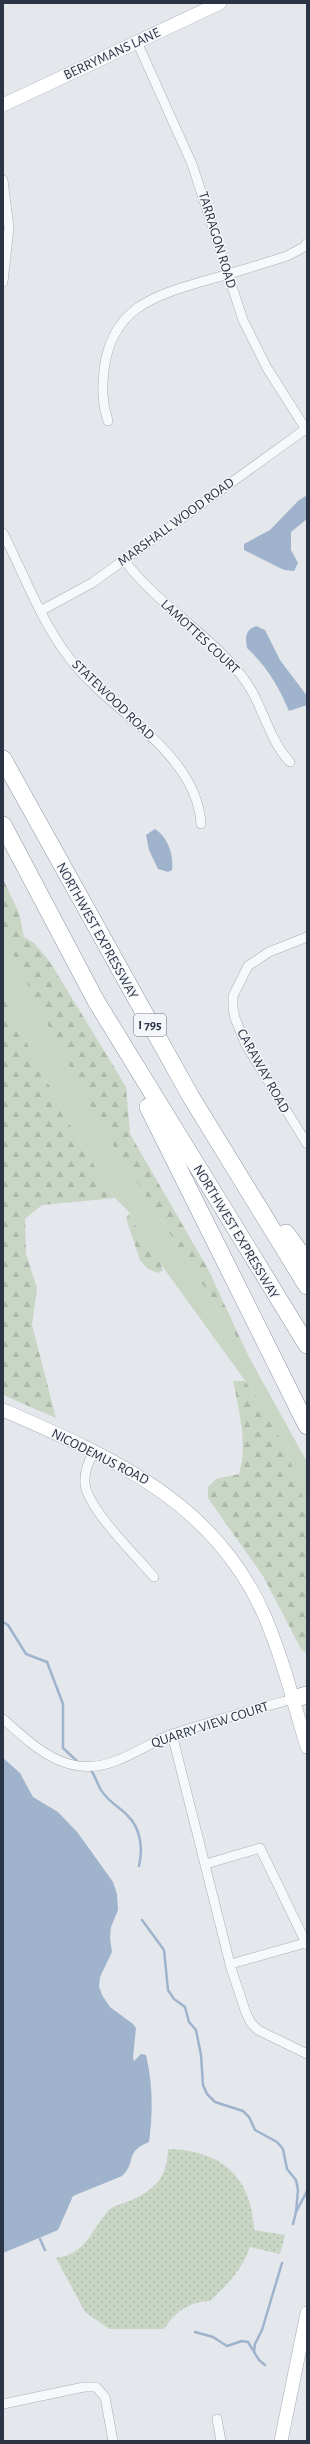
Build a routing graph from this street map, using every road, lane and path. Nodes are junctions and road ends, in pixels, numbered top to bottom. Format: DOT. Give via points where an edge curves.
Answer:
graph roads {
  1 [pos="220,3"];
  2 [pos="202,7"];
  3 [pos="137,42"];
  4 [pos="3,105"];
  5 [pos="3,180"];
  6 [pos="307,243"];
  7 [pos="227,274"];
  8 [pos="3,278"];
  9 [pos="108,421"];
  10 [pos="307,429"];
  11 [pos="3,532"];
  12 [pos="124,560"];
  13 [pos="42,610"];
  14 [pos="3,758"];
  15 [pos="290,762"];
  16 [pos="201,824"];
  17 [pos="3,825"];
  18 [pos="307,938"];
  19 [pos="96,1001"];
  20 [pos="191,1097"];
  21 [pos="307,1144"];
  22 [pos="307,1262"];
  23 [pos="307,1286"];
  24 [pos="307,1345"];
  25 [pos="3,1410"];
  26 [pos="307,1426"];
  27 [pos="94,1451"];
  28 [pos="154,1577"];
  29 [pos="300,1697"];
  30 [pos="3,1719"];
  31 [pos="172,1734"];
  32 [pos="307,1747"];
  33 [pos="206,1864"];
  34 [pos="306,1944"];
  35 [pos="231,1964"];
  36 [pos="307,2054"];
  37 [pos="307,2313"];
  38 [pos="3,2404"];
  39 [pos="216,2420"];
  40 [pos="113,2441"];
  41 [pos="221,2441"];
  42 [pos="281,2441"];
  1 -- 2 [label="street, BERRYMANS LANE"];
  2 -- 3 [label="street, BERRYMANS LANE"];
  3 -- 4 [label="street, BERRYMANS LANE"];
  3 -- 7 [label="street, TARRAGON ROAD" via="192,164"];
  5 -- 8 [label="street" via="9,221"];
  6 -- 7 [label="street" via="287,256"];
  7 -- 9 [label="street" via="155,296 125,319 114,335 105,361 102,390"];
  7 -- 10 [label="street, TARRAGON ROAD" via="253,344"];
  10 -- 12 [label="street, MARSHALL WOOD ROAD"];
  11 -- 13 [label="street, STATEWOOD ROAD"];
  12 -- 13 [label="street, MARSHALL WOOD ROAD" via="92,583"];
  12 -- 15 [label="street, LAMOTTES COURT" via="147,587 213,646 242,677 282,753"];
  13 -- 16 [label="street, STATEWOOD ROAD" via="59,642 82,673 160,745 174,762 196,797"];
  14 -- 20 [label="highway, NORTHWEST EXPRESSWAY / I 795"];
  17 -- 19 [label="highway, NORTHWEST EXPRESSWAY / I 795"];
  18 -- 21 [label="street, CARAWAY ROAD" via="269,952 248,966 241,977 233,1002 235,1018 246,1045"];
  19 -- 24 [label="highway, NORTHWEST EXPRESSWAY / I 795"];
  19 -- 26 [label="highway"];
  20 -- 22 [label="highway"];
  20 -- 23 [label="highway, NORTHWEST EXPRESSWAY / I 795"];
  25 -- 27 [label="street, NICODEMUS ROAD"];
  27 -- 28 [label="street" via="84,1474 86,1493"];
  27 -- 29 [label="street, NICODEMUS ROAD" via="127,1468 170,1496 197,1520 227,1554 264,1616"];
  29 -- 31 [label="street, QUARRY VIEW COURT"];
  29 -- 32 [label="street, NICODEMUS ROAD"];
  30 -- 31 [label="street, QUARRY VIEW COURT" via="39,1751 60,1762 85,1766 118,1760"];
  31 -- 33 [label="street"];
  33 -- 34 [label="street" via="260,1848"];
  33 -- 35 [label="street"];
  34 -- 35 [label="street"];
  35 -- 36 [label="street" via="239,1996 251,2023 258,2030"];
  37 -- 42 [label="street"];
  38 -- 40 [label="street" via="84,2387 96,2387 105,2397"];
  39 -- 41 [label="street"];
}
